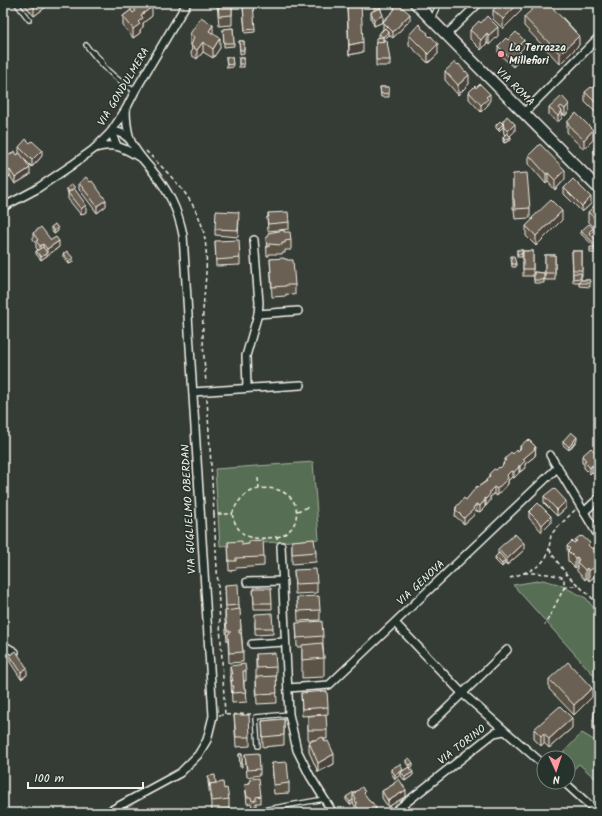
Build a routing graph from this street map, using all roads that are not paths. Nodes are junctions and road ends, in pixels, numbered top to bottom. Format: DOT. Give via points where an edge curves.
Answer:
graph roads {
  1 [pos="16,3"];
  2 [pos="187,3"];
  3 [pos="414,3"];
  4 [pos="439,3"];
  5 [pos="479,3"];
  6 [pos="29,20"];
  7 [pos="432,20"];
  8 [pos="446,35"];
  9 [pos="599,37"];
  10 [pos="104,66"];
  11 [pos="135,91"];
  12 [pos="126,109"];
  13 [pos="524,113"];
  14 [pos="112,132"];
  15 [pos="130,140"];
  16 [pos="118,146"];
  17 [pos="94,149"];
  18 [pos="143,159"];
  19 [pos="599,189"];
  20 [pos="3,207"];
  21 [pos="254,240"];
  22 [pos="298,311"];
  23 [pos="258,314"];
  24 [pos="301,384"];
  25 [pos="247,388"];
  26 [pos="193,392"];
  27 [pos="550,455"];
  28 [pos="558,468"];
  29 [pos="599,498"];
  30 [pos="584,512"];
  31 [pos="599,537"];
  32 [pos="281,546"];
  33 [pos="282,581"];
  34 [pos="247,582"];
  35 [pos="395,623"];
  36 [pos="285,642"];
  37 [pos="252,644"];
  38 [pos="3,645"];
  39 [pos="507,650"];
  40 [pos="16,652"];
  41 [pos="288,688"];
  42 [pos="462,693"];
  43 [pos="290,714"];
  44 [pos="431,724"];
  45 [pos="504,731"];
  46 [pos="258,746"];
  47 [pos="536,757"];
  48 [pos="573,790"];
  49 [pos="324,799"];
  50 [pos="106,813"];
  51 [pos="245,813"];
  52 [pos="333,813"];
  53 [pos="393,813"];
  54 [pos="598,813"];
  1 -- 6 [label="lane"];
  2 -- 11 [label="street, VIA GONDULMERA"];
  3 -- 7 [label="main road, VIA ROMA"];
  4 -- 7 [label="lane"];
  5 -- 8 [label="street"];
  7 -- 8 [label="main road, VIA ROMA"];
  8 -- 13 [label="main road, VIA ROMA"];
  9 -- 13 [label="street"];
  10 -- 10 [label="lane" via="100,59 86,45 98,61"];
  10 -- 11 [label="lane"];
  11 -- 12 [label="street, VIA GONDULMERA"];
  12 -- 14 [label="street, VIA GONDULMERA"];
  12 -- 15 [label="street, VIA GUGLIELMO OBERDAN"];
  13 -- 19 [label="main road, VIA ROMA"];
  14 -- 15 [label="street, VIA GUGLIELMO OBERDAN" via="124,134"];
  14 -- 16 [label="street"];
  14 -- 17 [label="street, VIA GONDULMERA"];
  15 -- 18 [label="street, VIA GUGLIELMO OBERDAN"];
  16 -- 17 [label="street" via="109,145"];
  16 -- 18 [label="street, VIA GUGLIELMO OBERDAN"];
  17 -- 20 [label="street, VIA GONDULMERA" via="35,190"];
  18 -- 26 [label="street, VIA GUGLIELMO OBERDAN" via="165,187 181,222"];
  21 -- 23 [label="street"];
  22 -- 23 [label="street"];
  23 -- 25 [label="street" via="246,356"];
  24 -- 25 [label="street"];
  25 -- 26 [label="street"];
  26 -- 50 [label="street, VIA GUGLIELMO OBERDAN" via="213,716 207,740 198,755 180,773"];
  27 -- 28 [label="street"];
  28 -- 30 [label="street"];
  28 -- 35 [label="street, VIA GENOVA"];
  29 -- 30 [label="street"];
  30 -- 31 [label="street"];
  32 -- 33 [label="street"];
  33 -- 34 [label="street"];
  33 -- 36 [label="street"];
  35 -- 41 [label="street, VIA GENOVA" via="329,685"];
  35 -- 42 [label="street"];
  36 -- 37 [label="street"];
  36 -- 41 [label="street"];
  38 -- 40 [label="street"];
  39 -- 42 [label="street"];
  41 -- 43 [label="street"];
  42 -- 44 [label="street"];
  42 -- 45 [label="street"];
  43 -- 46 [label="lane" via="256,717"];
  43 -- 49 [label="street" via="297,750"];
  45 -- 47 [label="street, VIA TORINO"];
  45 -- 53 [label="street, VIA TORINO" via="494,733"];
  48 -- 54 [label="street"];
  49 -- 51 [label="lane"];
  49 -- 52 [label="street"];
}
